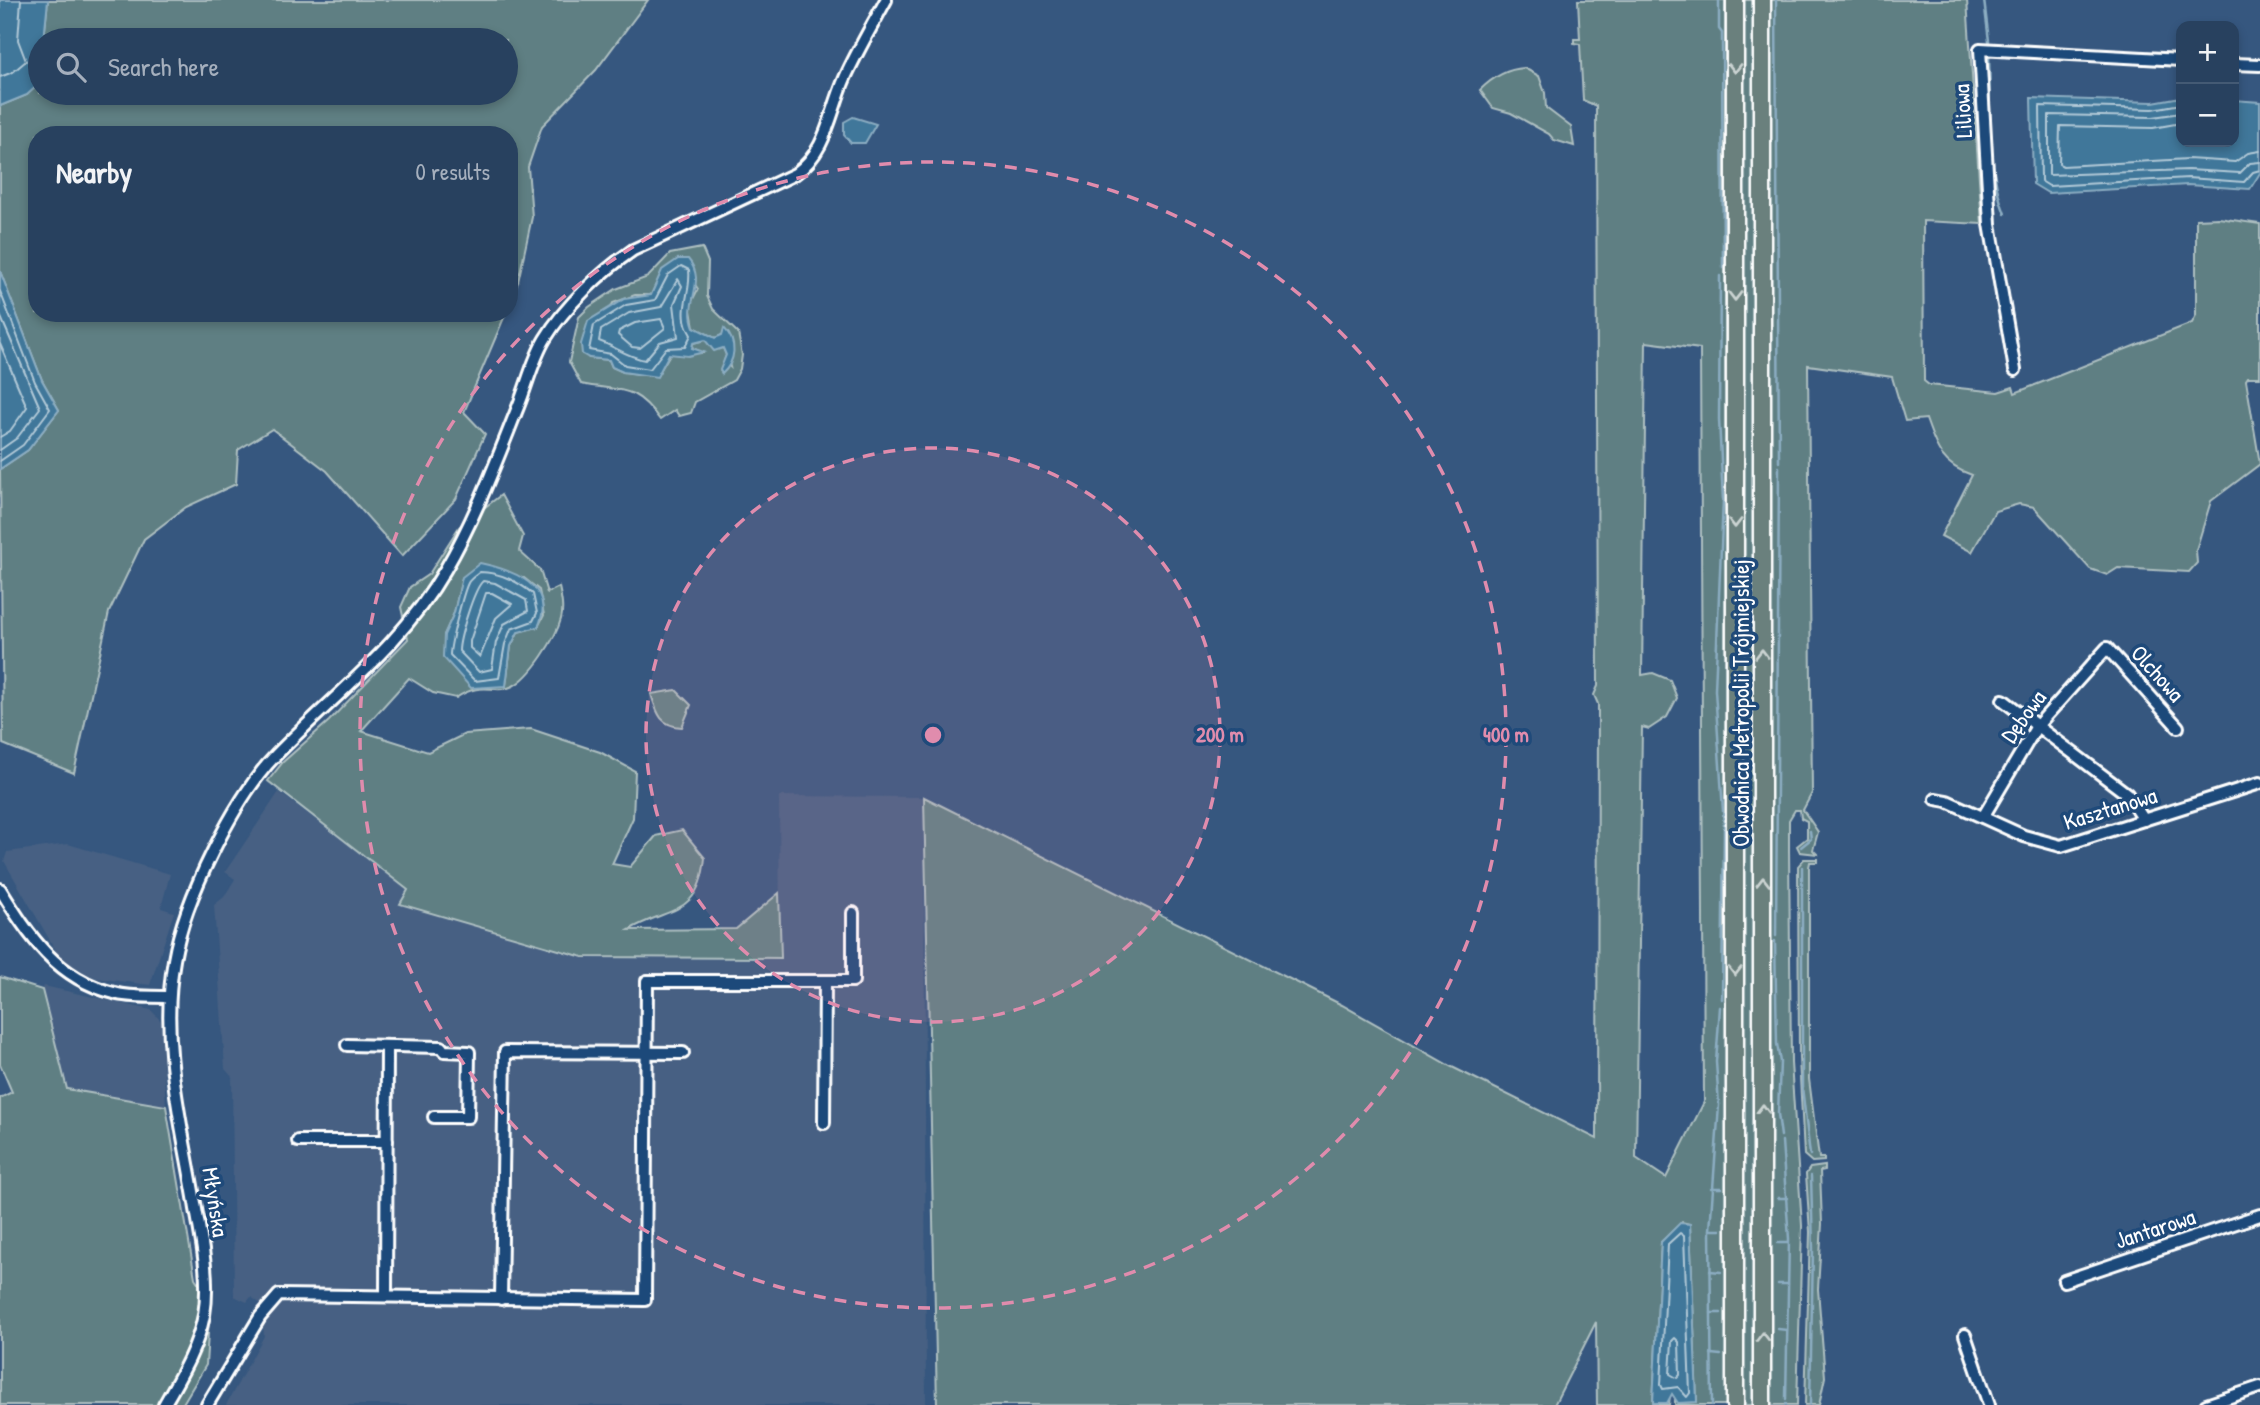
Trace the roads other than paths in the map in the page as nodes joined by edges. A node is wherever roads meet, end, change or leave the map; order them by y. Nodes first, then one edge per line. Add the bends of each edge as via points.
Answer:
1 (886, 0) edge
2 (1735, 0) edge
3 (1762, 0) edge
4 (2176, 60) edge
5 (2239, 64) edge
6 (2260, 65) edge
7 (2015, 370) dead end
8 (2107, 648) joint
9 (2003, 699) dead end
10 (2037, 726) junction
11 (2178, 727) dead end
12 (2260, 783) edge
13 (1936, 799) dead end
14 (1983, 817) junction
15 (2144, 820) junction
16 (0, 890) edge
17 (853, 913) dead end
18 (825, 981) junction
19 (168, 997) junction
20 (348, 1045) dead end
21 (387, 1046) junction
22 (647, 1053) junction
23 (683, 1053) dead end
24 (434, 1117) dead end
25 (824, 1123) dead end
26 (387, 1141) junction
27 (298, 1142) dead end
28 (2260, 1215) edge
29 (2064, 1281) dead end
30 (386, 1296) junction
31 (501, 1299) junction
32 (1965, 1335) dead end
33 (2260, 1387) edge
34 (164, 1405) edge
35 (207, 1405) edge
36 (1735, 1405) edge
37 (1762, 1405) edge
38 (1989, 1405) edge
39 (2206, 1405) edge

1 - 19 street, Młyńska via 810,163 633,250 611,265 545,339 489,481 446,569 415,617 393,644 274,757 248,791 212,855 184,923
2 -> 36 highway, Obwodnica Metropolii Trójmiejskiej
37 -> 3 highway, Obwodnica Metropolii Trójmiejskiej
4 - 7 street, Liliowa via 1980,49 1990,224
5 - 6 street
8 - 10 street, Dębowa
8 - 11 street, Olchowa
9 - 10 street
10 - 14 street, Dębowa
10 - 15 street via 2127,794
12 - 15 street, Kasztanowa
13 - 14 street, Kasztanowa
14 - 15 street, Kasztanowa via 2024,836 2061,846
16 - 19 street via 42,951 68,975 114,994
17 - 18 street via 853,981
18 - 22 street via 647,981
18 - 25 street
19 - 34 street, Młyńska via 171,1058 206,1292 194,1346
20 - 21 street
21 - 24 street via 469,1052 468,1117
21 - 26 street
22 - 23 street
22 - 31 street via 505,1052
22 - 31 street via 645,1300
26 - 27 street
26 - 30 street
28 - 29 street, Jantarowa
30 - 31 street
30 - 35 street via 279,1295 260,1317
32 - 38 street
33 - 39 street

